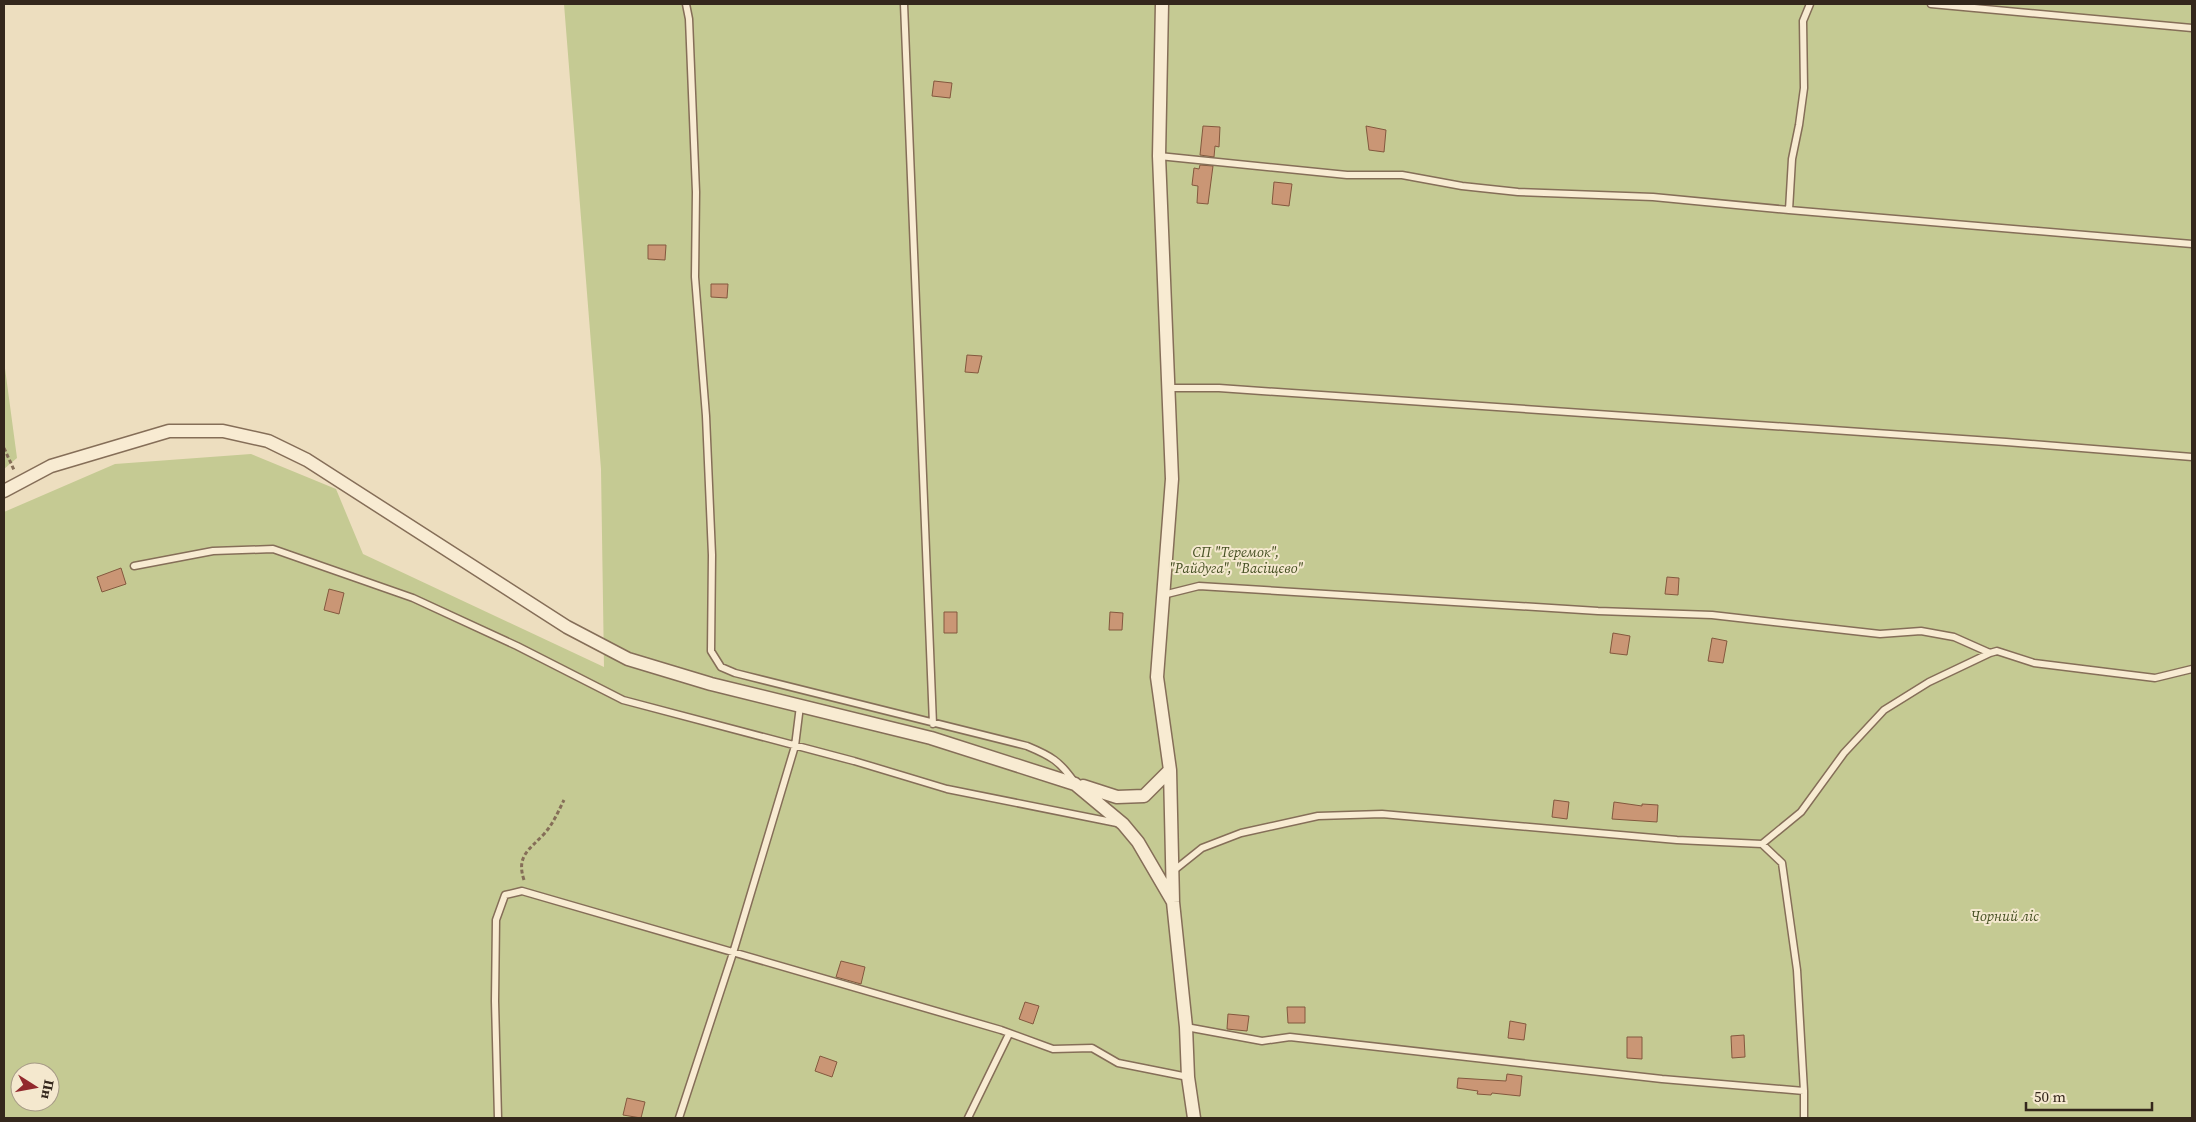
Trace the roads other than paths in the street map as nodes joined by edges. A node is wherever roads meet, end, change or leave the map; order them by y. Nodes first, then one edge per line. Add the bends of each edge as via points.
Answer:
1 (686, 4) edge
2 (904, 4) edge
3 (1162, 4) edge
4 (1810, 4) edge
5 (1930, 4) edge
6 (2192, 28) edge
7 (1159, 156) junction
8 (1789, 210) junction
9 (2192, 244) edge
10 (1168, 388) junction
11 (2192, 457) edge
12 (4, 490) edge
13 (134, 566) dead end
14 (1163, 595) junction
15 (1990, 653) junction
16 (2192, 668) edge
17 (800, 704) junction
18 (933, 724) junction
19 (795, 746) junction
20 (1170, 770) junction
21 (1075, 784) junction
22 (1123, 824) junction
23 (1762, 844) junction
24 (1172, 872) junction
25 (1173, 902) junction
26 (733, 952) junction
27 (1186, 1027) junction
28 (1009, 1034) junction
29 (1188, 1077) junction
30 (1804, 1091) junction
31 (498, 1118) edge
32 (679, 1118) edge
33 (968, 1118) edge
34 (1194, 1118) edge
35 (1804, 1118) edge

1 - 18 lane via 696,192 695,277 711,536 711,651 721,667 735,674
2 - 18 lane
3 - 7 street
4 - 8 lane via 1803,21 1804,88 1792,159
5 - 6 lane
7 - 8 lane via 1347,175 1402,174 1462,186 1518,192 1653,197
7 - 10 street
8 - 9 lane
10 - 11 lane via 1229,388
10 - 14 street via 1172,479
12 - 17 street via 51,466 170,431 223,431 268,441 307,460 567,627 628,659 711,684
13 - 19 lane via 213,551 273,549 414,598 623,700
14 - 15 lane via 1199,586 1712,615 1880,634 1921,630 1954,637
14 - 20 street via 1157,677
15 - 16 lane via 1997,651 2034,662 2155,678
15 - 23 lane via 1929,682 1884,710 1844,753 1801,812
17 - 19 lane
17 - 21 street via 931,738
18 - 21 lane via 1027,746 1053,757 1065,767
19 - 22 lane via 947,789
19 - 26 lane
20 - 21 street via 1144,796 1117,797
20 - 24 street
21 - 22 street
22 - 25 street via 1138,842
23 - 24 lane via 1677,840 1382,814 1318,816 1241,833 1202,848
23 - 30 lane via 1782,863 1797,970
24 - 25 street
25 - 27 street
26 - 28 lane
26 - 31 lane via 522,891 505,895 496,920
26 - 32 lane
27 - 29 street
27 - 30 lane via 1262,1041 1290,1037 1662,1079
28 - 29 lane via 1053,1050 1092,1048 1118,1063
28 - 33 lane
29 - 34 street
30 - 35 lane

